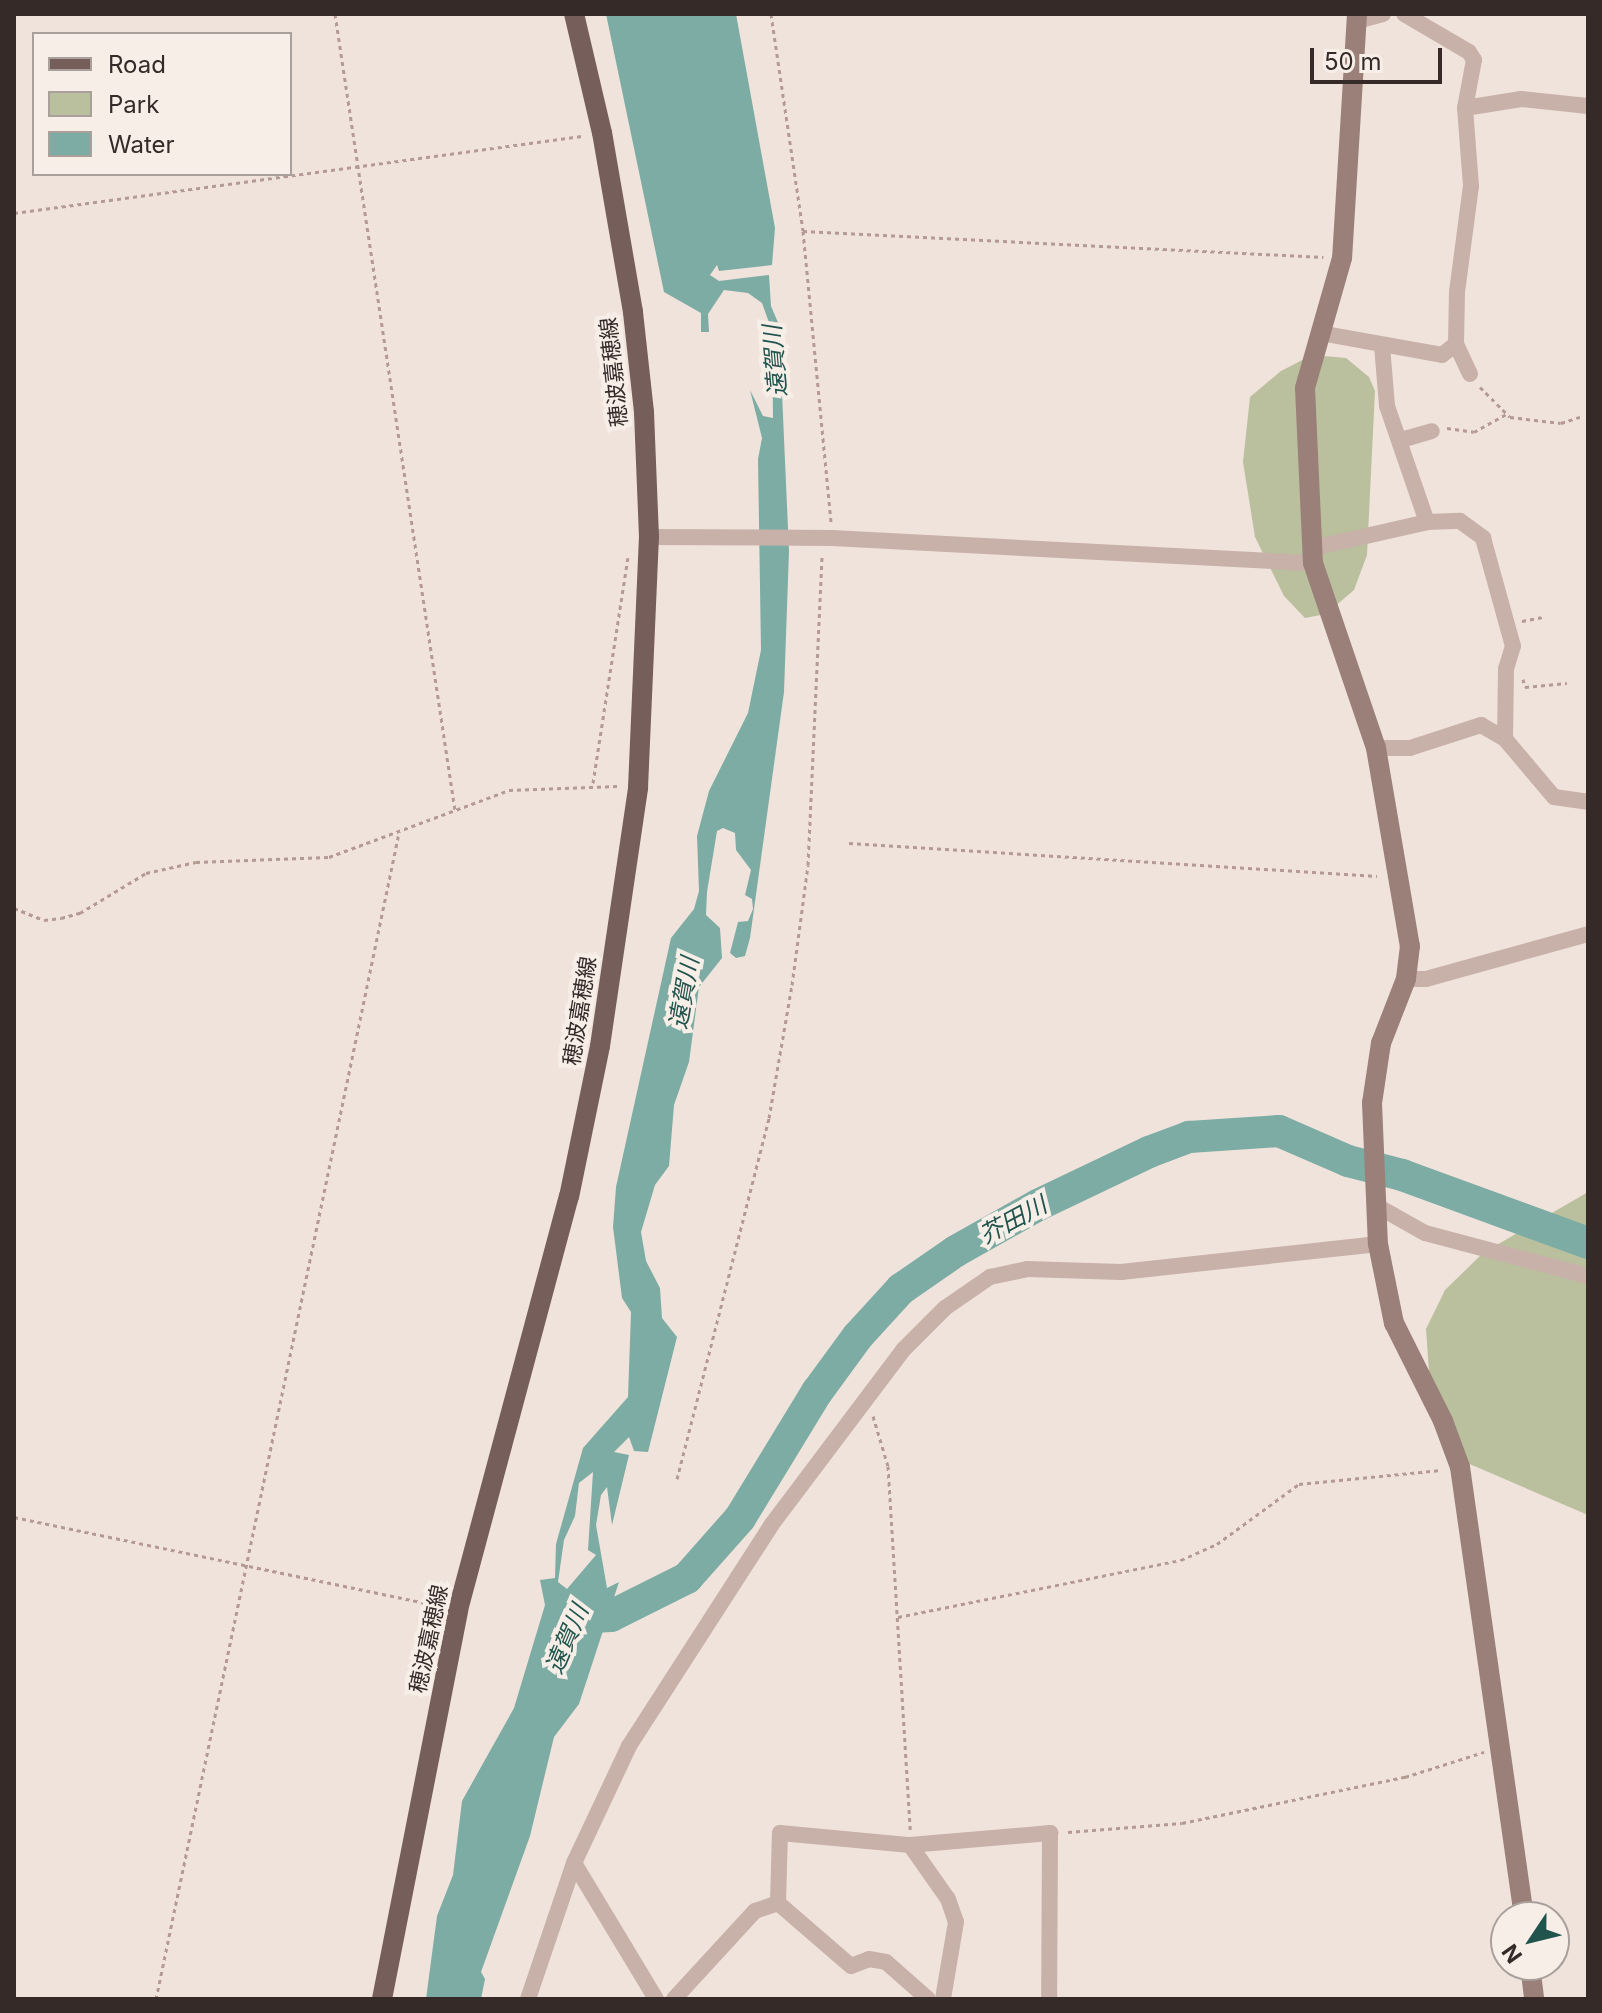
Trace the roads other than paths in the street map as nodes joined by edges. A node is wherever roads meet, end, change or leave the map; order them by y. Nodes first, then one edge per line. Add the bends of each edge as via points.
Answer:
1 (574, 14) edge
2 (1383, 14) edge
3 (1404, 14) edge
4 (1357, 17) edge
5 (1588, 106) edge
6 (1465, 108) junction
7 (1320, 333) junction
8 (1456, 344) junction
9 (1382, 346) junction
10 (1470, 374) road end
11 (1432, 431) road end
12 (1401, 440) junction
13 (1427, 522) junction
14 (656, 537) junction
15 (1313, 556) junction
16 (1505, 739) junction
17 (1376, 748) junction
18 (1588, 802) edge
19 (1588, 934) edge
20 (1406, 979) junction
21 (1377, 1206) junction
22 (1378, 1244) junction
23 (1588, 1276) edge
24 (910, 1845) junction
25 (574, 1863) junction
26 (1522, 1901) edge
27 (778, 1903) junction
28 (382, 1999) edge
29 (528, 1999) edge
30 (656, 1999) edge
31 (674, 1999) edge
32 (928, 1999) edge
33 (943, 1999) edge
34 (1049, 1999) edge

1 - 14 main road, 穂波嘉穂線 via 602,133 633,312
2 - 4 street
3 - 6 street via 1469,52 1474,60
4 - 7 street via 1342,258
5 - 6 street via 1521,99
6 - 8 street via 1471,186
7 - 9 street
7 - 15 street via 1305,388
8 - 9 street via 1442,355
8 - 10 street
9 - 12 street via 1387,406
11 - 12 street
12 - 13 street
13 - 15 street
13 - 16 street via 1460,521 1483,538 1513,646 1506,669
14 - 15 street
14 - 28 main road, 穂波嘉穂線 via 638,788 600,1046 569,1197 458,1610
15 - 17 street
16 - 17 street via 1481,725 1410,748
16 - 18 street via 1554,797
17 - 20 street via 1410,946
19 - 20 street via 1426,979
20 - 21 street via 1381,1043 1370,1138
21 - 22 street
21 - 23 street via 1425,1233
22 - 25 street via 1121,1272 1027,1269 990,1277 945,1308 867,1397 772,1524 629,1746
22 - 26 street via 1394,1323 1460,1467
24 - 27 street via 780,1833
24 - 33 street via 948,1899 956,1922
24 - 34 street via 1050,1833
25 - 29 street
25 - 30 street
27 - 31 street via 755,1911
27 - 32 street via 851,1966 869,1959 886,1962

